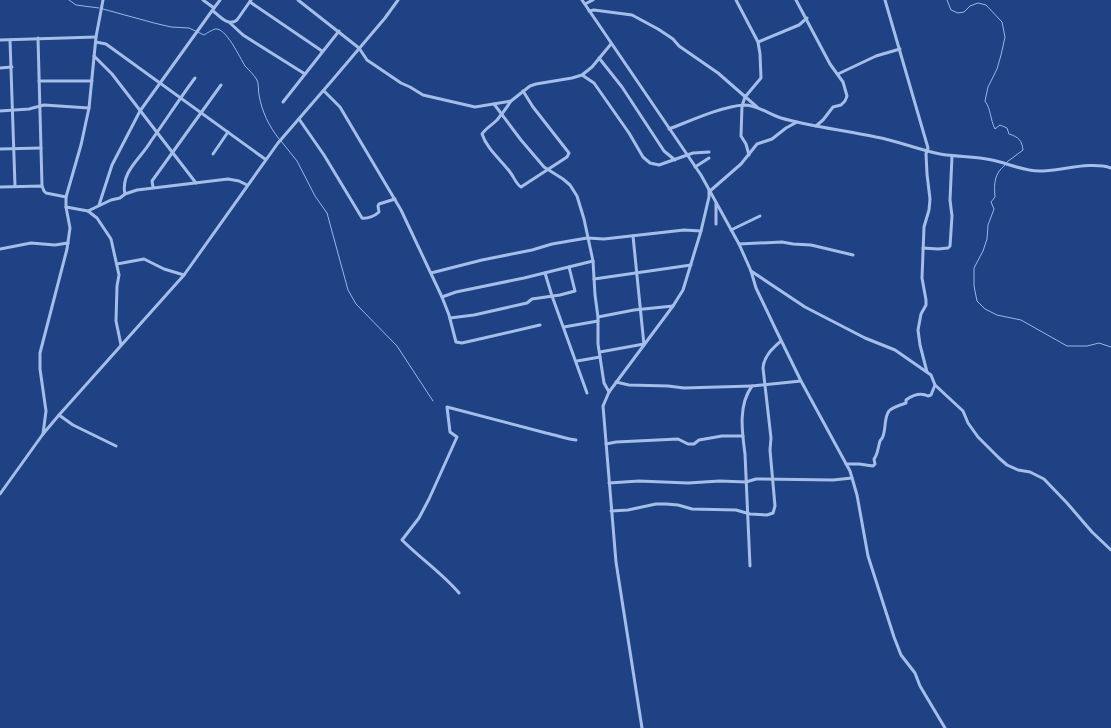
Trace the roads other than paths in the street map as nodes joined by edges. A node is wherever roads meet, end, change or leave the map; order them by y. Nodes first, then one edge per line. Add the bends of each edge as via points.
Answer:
1 (103, 0) edge
2 (203, 0) edge
3 (220, 0) edge
4 (298, 0) edge
5 (398, 0) edge
6 (582, 0) edge
7 (593, 0) edge
8 (736, 0) edge
9 (796, 0) edge
10 (885, 0) edge
11 (250, 1) edge
12 (585, 4) junction
13 (213, 10) junction
14 (589, 11) junction
15 (807, 18) junction
16 (230, 23) junction
17 (339, 31) junction
18 (96, 37) junction
19 (38, 38) junction
20 (0, 40) edge
21 (10, 40) junction
22 (96, 42) junction
23 (758, 42) junction
24 (612, 44) junction
25 (359, 48) junction
26 (900, 49) junction
27 (322, 51) junction
28 (94, 56) junction
29 (599, 58) junction
30 (12, 67) junction
31 (0, 68) edge
32 (305, 74) junction
33 (838, 74) junction
34 (582, 75) junction
35 (194, 78) dead end
36 (39, 81) junction
37 (92, 81) junction
38 (160, 83) junction
39 (221, 85) dead end
40 (324, 91) junction
41 (523, 91) junction
42 (180, 97) junction
43 (745, 97) junction
44 (511, 101) junction
45 (283, 102) dead end
46 (494, 104) junction
47 (40, 106) junction
48 (742, 106) junction
49 (757, 106) junction
50 (89, 108) junction
51 (0, 110) edge
52 (12, 110) junction
53 (140, 111) junction
54 (201, 113) junction
55 (502, 114) junction
56 (299, 119) junction
57 (797, 122) junction
58 (816, 126) junction
59 (669, 129) junction
60 (157, 132) junction
61 (228, 132) junction
62 (13, 148) junction
63 (41, 148) junction
64 (0, 149) edge
65 (927, 150) junction
66 (709, 152) dead end
67 (173, 153) junction
68 (213, 154) dead end
69 (687, 155) junction
70 (749, 155) junction
71 (952, 156) junction
72 (709, 158) dead end
73 (266, 159) junction
74 (675, 160) junction
75 (695, 167) junction
76 (1111, 168) edge
77 (548, 169) junction
78 (196, 183) junction
79 (247, 185) junction
80 (15, 186) junction
81 (42, 186) junction
82 (0, 187) edge
83 (153, 187) junction
84 (710, 190) junction
85 (124, 194) junction
86 (66, 197) junction
87 (395, 199) junction
88 (716, 202) junction
89 (99, 205) junction
90 (66, 207) junction
91 (88, 211) junction
92 (760, 216) dead end
93 (716, 224) dead end
94 (731, 230) junction
95 (701, 231) junction
96 (633, 236) junction
97 (587, 238) junction
98 (68, 243) junction
99 (739, 244) junction
100 (923, 248) junction
101 (0, 249) edge
102 (853, 255) dead end
103 (593, 261) junction
104 (117, 264) junction
105 (691, 265) junction
106 (569, 267) junction
107 (751, 271) junction
108 (431, 273) junction
109 (545, 273) junction
110 (636, 273) junction
111 (184, 275) junction
112 (594, 279) junction
113 (552, 296) junction
114 (442, 297) junction
115 (673, 306) junction
116 (640, 310) junction
117 (598, 316) junction
118 (450, 318) junction
119 (598, 321) junction
120 (540, 325) dead end
121 (564, 327) junction
122 (781, 341) junction
123 (121, 345) junction
124 (644, 345) junction
125 (600, 352) junction
126 (600, 357) junction
127 (577, 361) junction
128 (927, 372) junction
129 (801, 381) junction
130 (616, 382) junction
131 (766, 385) junction
132 (935, 385) junction
133 (752, 386) junction
134 (588, 392) dead end
135 (609, 392) junction
136 (59, 415) junction
137 (43, 434) junction
138 (743, 436) junction
139 (576, 440) dead end
140 (606, 444) junction
141 (116, 446) dead end
142 (846, 464) junction
143 (852, 478) junction
144 (773, 480) junction
145 (746, 482) junction
146 (609, 483) junction
147 (0, 494) edge
148 (611, 511) junction
149 (748, 514) junction
150 (1111, 550) edge
151 (750, 566) dead end
152 (459, 593) dead end
153 (642, 728) edge
154 (945, 728) edge

1 - 18 street
2 - 13 street
3 - 13 street
4 - 17 street
5 - 25 street
6 - 12 street
7 - 12 street
8 - 23 street
9 - 15 street
10 - 26 street
11 - 16 street via 237,20
11 - 27 street
12 - 14 street
13 - 16 street
13 - 38 street
14 - 24 street
14 - 43 street via 625,14 641,20 673,39
15 - 23 street via 799,25
15 - 33 street via 830,64
16 - 32 street via 243,35
17 - 25 street
17 - 27 street
18 - 19 street
18 - 22 street
19 - 21 street
19 - 36 street
20 - 21 street
21 - 30 street
22 - 28 street
22 - 38 street via 106,44
23 - 43 street via 761,77
24 - 29 street
24 - 59 street
25 - 40 street
25 - 46 street via 367,60 401,83 423,94 474,107
26 - 33 street via 876,56
26 - 65 street
27 - 32 street
28 - 37 street
28 - 53 street via 112,74
29 - 34 street
29 - 74 street via 622,87 664,151
30 - 31 street
30 - 52 street
32 - 45 street
33 - 58 street via 845,85 846,99 843,104 833,107
34 - 41 street via 536,84
34 - 74 street via 594,83 643,157 654,165
35 - 42 street
36 - 37 street
36 - 47 street
37 - 50 street
38 - 42 street
38 - 53 street
39 - 54 street
40 - 56 street
40 - 87 street via 340,107
41 - 44 street
41 - 77 street via 533,108 569,153
42 - 54 street
42 - 60 street
43 - 48 street
43 - 49 street
44 - 46 street
44 - 55 street
46 - 55 street
47 - 50 street
47 - 52 street
47 - 63 street
48 - 49 street
48 - 59 street via 699,117
48 - 70 street via 741,136
49 - 57 street via 771,115
50 - 86 street
51 - 52 street
52 - 62 street
53 - 60 street
53 - 89 street via 112,165
54 - 61 street
54 - 67 street
55 - 77 street via 521,140
55 - 77 street via 482,135 517,184 523,187
56 - 73 street
56 - 87 street via 362,218 375,215 379,212 379,204
57 - 58 street
57 - 70 street via 772,139 758,144
58 - 65 street via 877,137
59 - 69 street
60 - 67 street
60 - 85 street via 128,174
61 - 68 street
61 - 73 street
62 - 63 street
62 - 64 street
62 - 80 street
63 - 81 street
65 - 71 street
65 - 100 street via 930,199
66 - 69 street
67 - 78 street
67 - 83 street via 152,181
69 - 74 street
69 - 75 street
70 - 84 street
71 - 76 street via 992,160 1038,171 1093,166
71 - 100 street via 950,246 938,249
72 - 75 street
73 - 79 street
75 - 84 street
77 - 97 street via 574,189 581,207
78 - 79 street via 228,179
78 - 83 street
79 - 111 street
80 - 81 street
80 - 82 street
81 - 86 street via 46,192
83 - 85 street
84 - 88 street
84 - 95 street
85 - 89 street via 120,198
86 - 90 street
87 - 108 street
88 - 93 street
88 - 94 street
89 - 91 street
90 - 91 street
90 - 98 street via 70,228
91 - 104 street via 110,235
92 - 94 street
94 - 99 street
95 - 96 street via 684,230
95 - 105 street
96 - 97 street
96 - 110 street
97 - 103 street
97 - 108 street
98 - 101 street via 32,243
98 - 137 street via 40,353 46,411
99 - 102 street via 782,242 811,245
99 - 107 street
100 - 128 street via 922,278 926,305 918,330
103 - 106 street
103 - 112 street
104 - 111 street via 144,259
104 - 123 street via 119,279 116,321
105 - 110 street
105 - 115 street via 683,290
106 - 109 street
106 - 113 street via 575,290
107 - 122 street via 756,288
107 - 128 street via 805,307 865,338 895,350
108 - 114 street
109 - 113 street
109 - 114 street
110 - 112 street
110 - 116 street
111 - 123 street
112 - 117 street
113 - 118 street via 474,315
113 - 121 street
114 - 118 street
115 - 116 street
115 - 124 street
116 - 117 street
116 - 124 street
117 - 119 street
118 - 120 street via 458,343
119 - 121 street
119 - 125 street
121 - 127 street
122 - 129 street
122 - 131 street via 765,358 763,368
123 - 136 street
124 - 125 street
124 - 130 street
125 - 126 street
126 - 127 street
126 - 135 street via 604,383
127 - 134 street
128 - 132 street
129 - 131 street
129 - 142 street
130 - 133 street via 684,388
130 - 135 street
131 - 133 street
131 - 144 street
132 - 142 street via 931,395 913,396 906,400 906,403 888,412 873,466
132 - 150 street via 963,411 978,437 1002,462 1044,479
133 - 138 street via 743,406
135 - 140 street via 603,406
136 - 137 street
136 - 141 street via 73,425
137 - 147 street
138 - 140 street via 722,436 699,440 694,444 678,439
138 - 145 street
139 - 152 street via 447,407 450,432 457,437 419,518 402,540 420,558 433,566
140 - 146 street
142 - 143 street
143 - 144 street
143 - 154 street via 868,556 894,637 901,655 915,673
144 - 145 street via 756,479
144 - 149 street via 773,514
145 - 146 street
145 - 149 street
146 - 148 street
148 - 149 street via 666,504 692,509 736,510
148 - 153 street via 616,562
149 - 151 street

